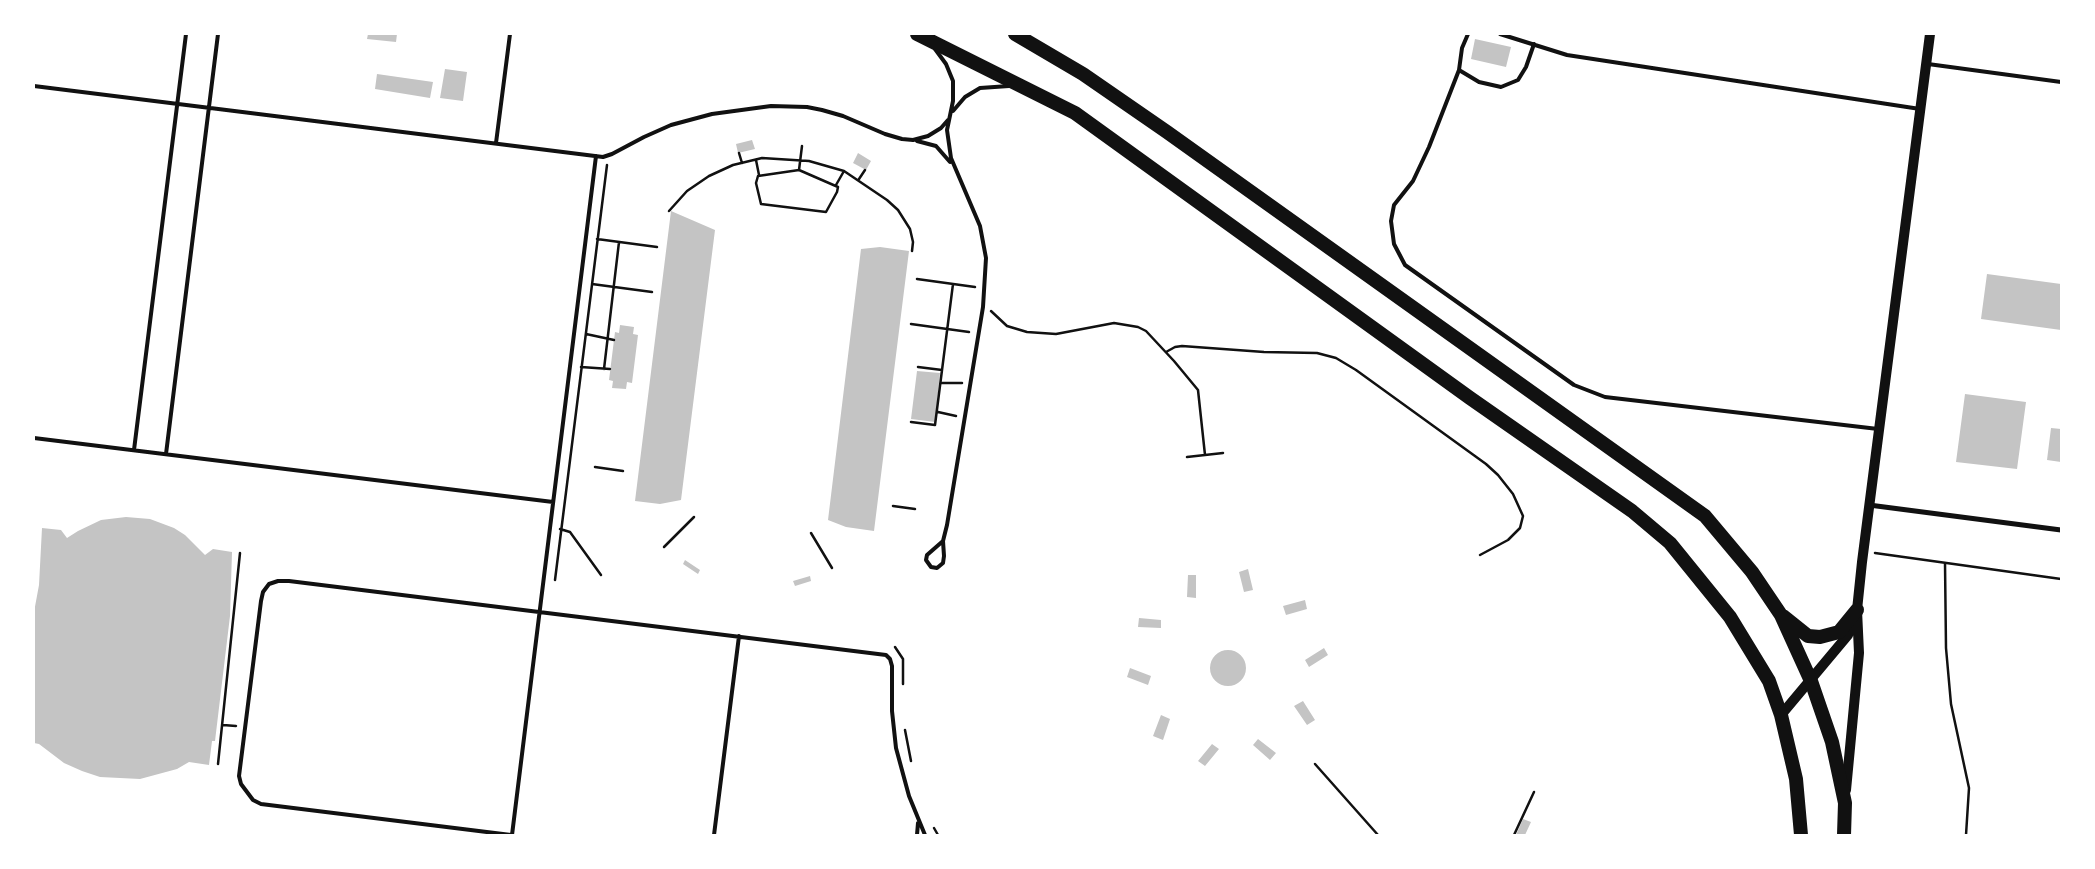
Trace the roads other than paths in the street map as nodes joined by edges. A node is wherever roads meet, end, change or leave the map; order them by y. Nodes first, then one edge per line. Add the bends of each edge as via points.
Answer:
1 (186, 34) edge
2 (218, 34) edge
3 (510, 34) edge
4 (1015, 34) edge
5 (1468, 34) edge
6 (1500, 34) edge
7 (1930, 34) edge
8 (922, 36) edge
9 (1534, 44) junction
10 (1926, 64) junction
11 (1459, 70) junction
12 (2061, 82) edge
13 (34, 86) edge
14 (1027, 88) junction
15 (177, 104) junction
16 (209, 108) junction
17 (1920, 110) junction
18 (951, 113) junction
19 (948, 120) junction
20 (913, 140) junction
21 (496, 143) junction
22 (596, 156) junction
23 (952, 166) junction
24 (1878, 429) junction
25 (34, 438) edge
26 (134, 450) junction
27 (166, 454) junction
28 (553, 502) junction
29 (1868, 505) junction
30 (2061, 530) edge
31 (943, 541) junction
32 (1857, 610) junction
33 (539, 612) junction
34 (1781, 615) junction
35 (739, 636) junction
36 (1811, 680) junction
37 (1781, 715) junction
38 (1845, 803) junction
39 (918, 822) junction
40 (511, 835) edge
41 (714, 835) edge
42 (917, 835) edge
43 (925, 835) edge
44 (1801, 835) edge
45 (1844, 835) edge

1 - 15 lane
2 - 16 lane
3 - 21 lane
4 - 34 highway via 1083,74 1167,132 1705,516 1752,572
5 - 11 lane
6 - 9 lane
7 - 10 main road
8 - 14 highway
8 - 18 lane via 950,73 954,92
9 - 11 lane via 1518,80 1501,87 1479,82
9 - 17 lane via 1567,54
10 - 12 lane
10 - 17 main road
11 - 24 lane via 1417,173 1394,205 1391,222 1394,244 1405,265 1574,385 1605,397
13 - 15 lane
14 - 18 lane via 980,88 965,97
14 - 37 highway via 1075,113 1632,511 1670,543 1730,617 1769,681
15 - 16 lane
15 - 26 lane
16 - 21 lane
16 - 27 lane
17 - 24 main road
18 - 19 lane
19 - 20 lane via 928,136
19 - 23 lane via 947,140
20 - 22 lane via 895,138 822,110 771,106 712,114 670,125 608,156
20 - 23 lane via 936,146
21 - 22 lane
22 - 28 lane
23 - 31 lane via 980,226 986,258 983,307
24 - 29 main road
25 - 26 lane
26 - 27 lane
27 - 28 lane
28 - 33 lane
29 - 30 street
29 - 32 main road
31 - 31 lane via 927,555 926,560 931,567 943,564
32 - 34 highway via 1839,632 1820,637 1808,636
32 - 36 main road via 1848,635
32 - 38 main road via 1859,653
33 - 35 lane
33 - 40 lane
33 - 40 lane via 278,581 270,584 261,601 245,728 239,776 253,800 261,804
34 - 36 highway
35 - 39 lane via 888,657 892,666 896,748
35 - 41 lane
36 - 37 main road
36 - 38 highway via 1832,742
37 - 44 highway via 1796,779
38 - 45 highway
39 - 42 lane
39 - 43 lane

